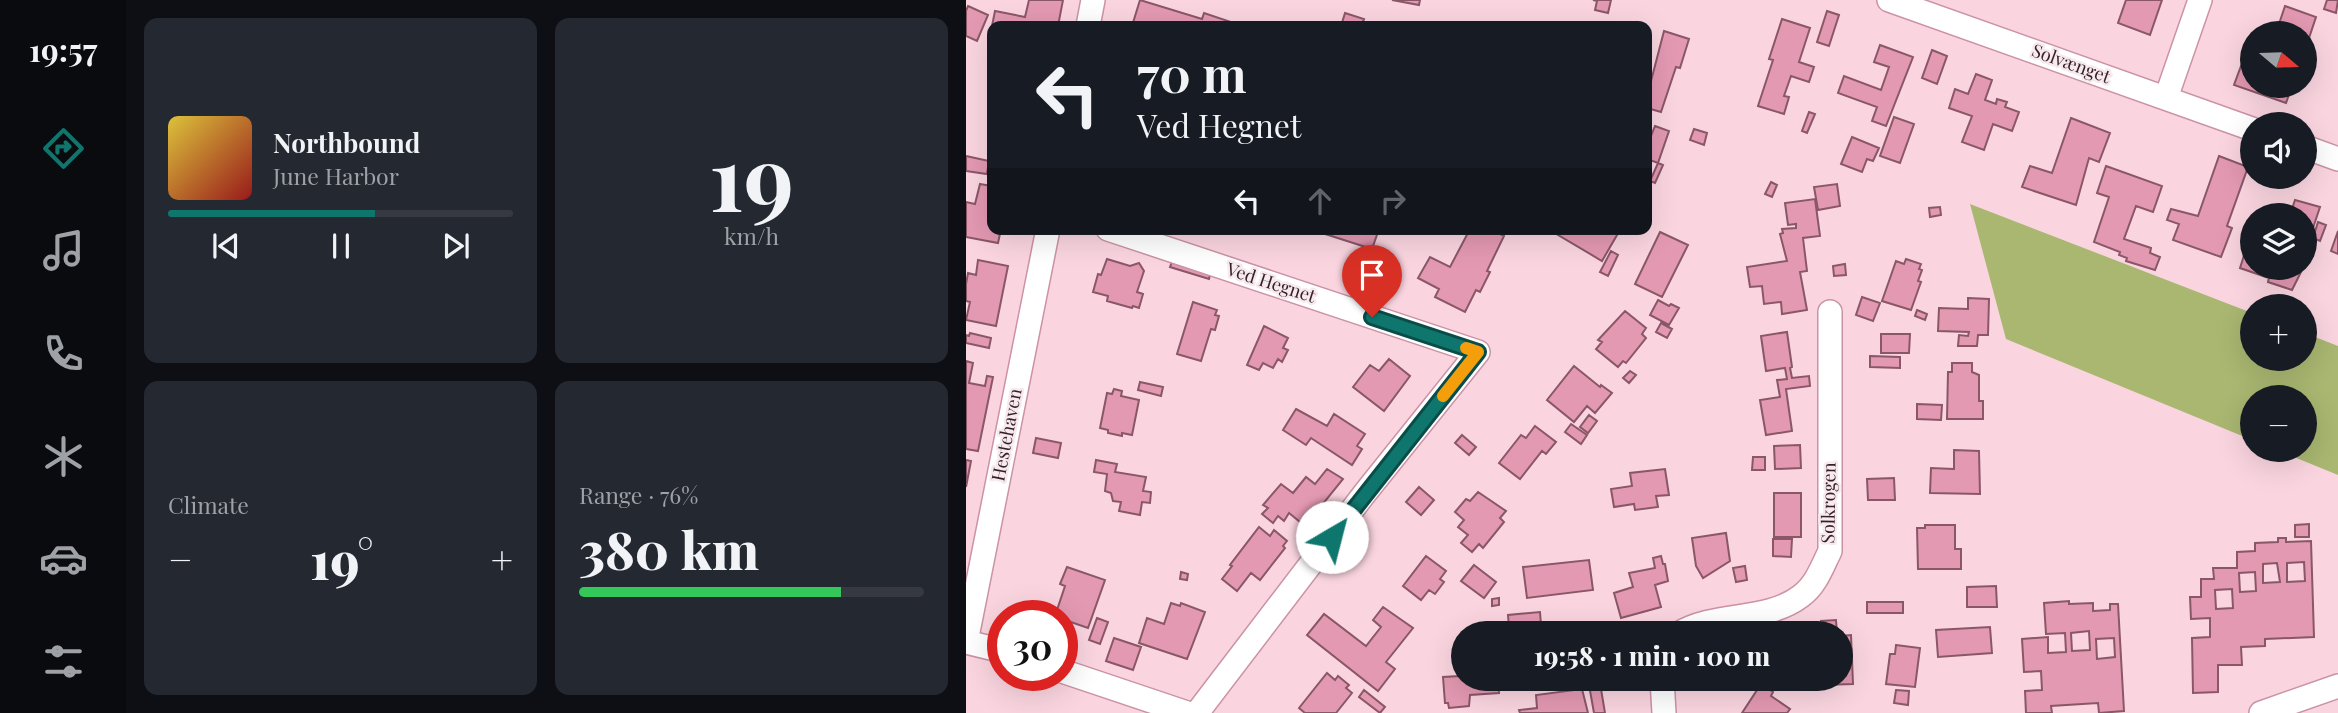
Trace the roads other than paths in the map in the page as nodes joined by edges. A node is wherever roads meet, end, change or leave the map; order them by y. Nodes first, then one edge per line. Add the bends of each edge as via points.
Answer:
1 (1093, 0) edge
2 (1889, 0) edge
3 (2200, 0) edge
4 (1089, 21) edge
5 (2166, 98) junction
6 (2240, 125) edge
7 (2317, 151) edge
8 (2338, 159) edge
9 (1047, 235) edge
10 (1126, 235) edge
11 (1830, 312) dead end
12 (1711, 621) edge
13 (966, 642) edge
14 (987, 647) edge
15 (1078, 676) edge
16 (2338, 686) edge
17 (1663, 691) edge
18 (1187, 713) edge
19 (1197, 713) edge
20 (1664, 713) edge
21 (2261, 713) edge

1 - 4 street
2 - 5 street, Solvænget
3 - 5 street
5 - 6 street, Solvænget
7 - 8 street
9 - 13 street, Hestehaven
10 - 19 street, Ved Hegnet via 1478,352
11 - 12 street, Solkrogen via 1830,551 1803,596 1780,609
13 - 14 street
15 - 18 street
16 - 21 street
17 - 20 street

